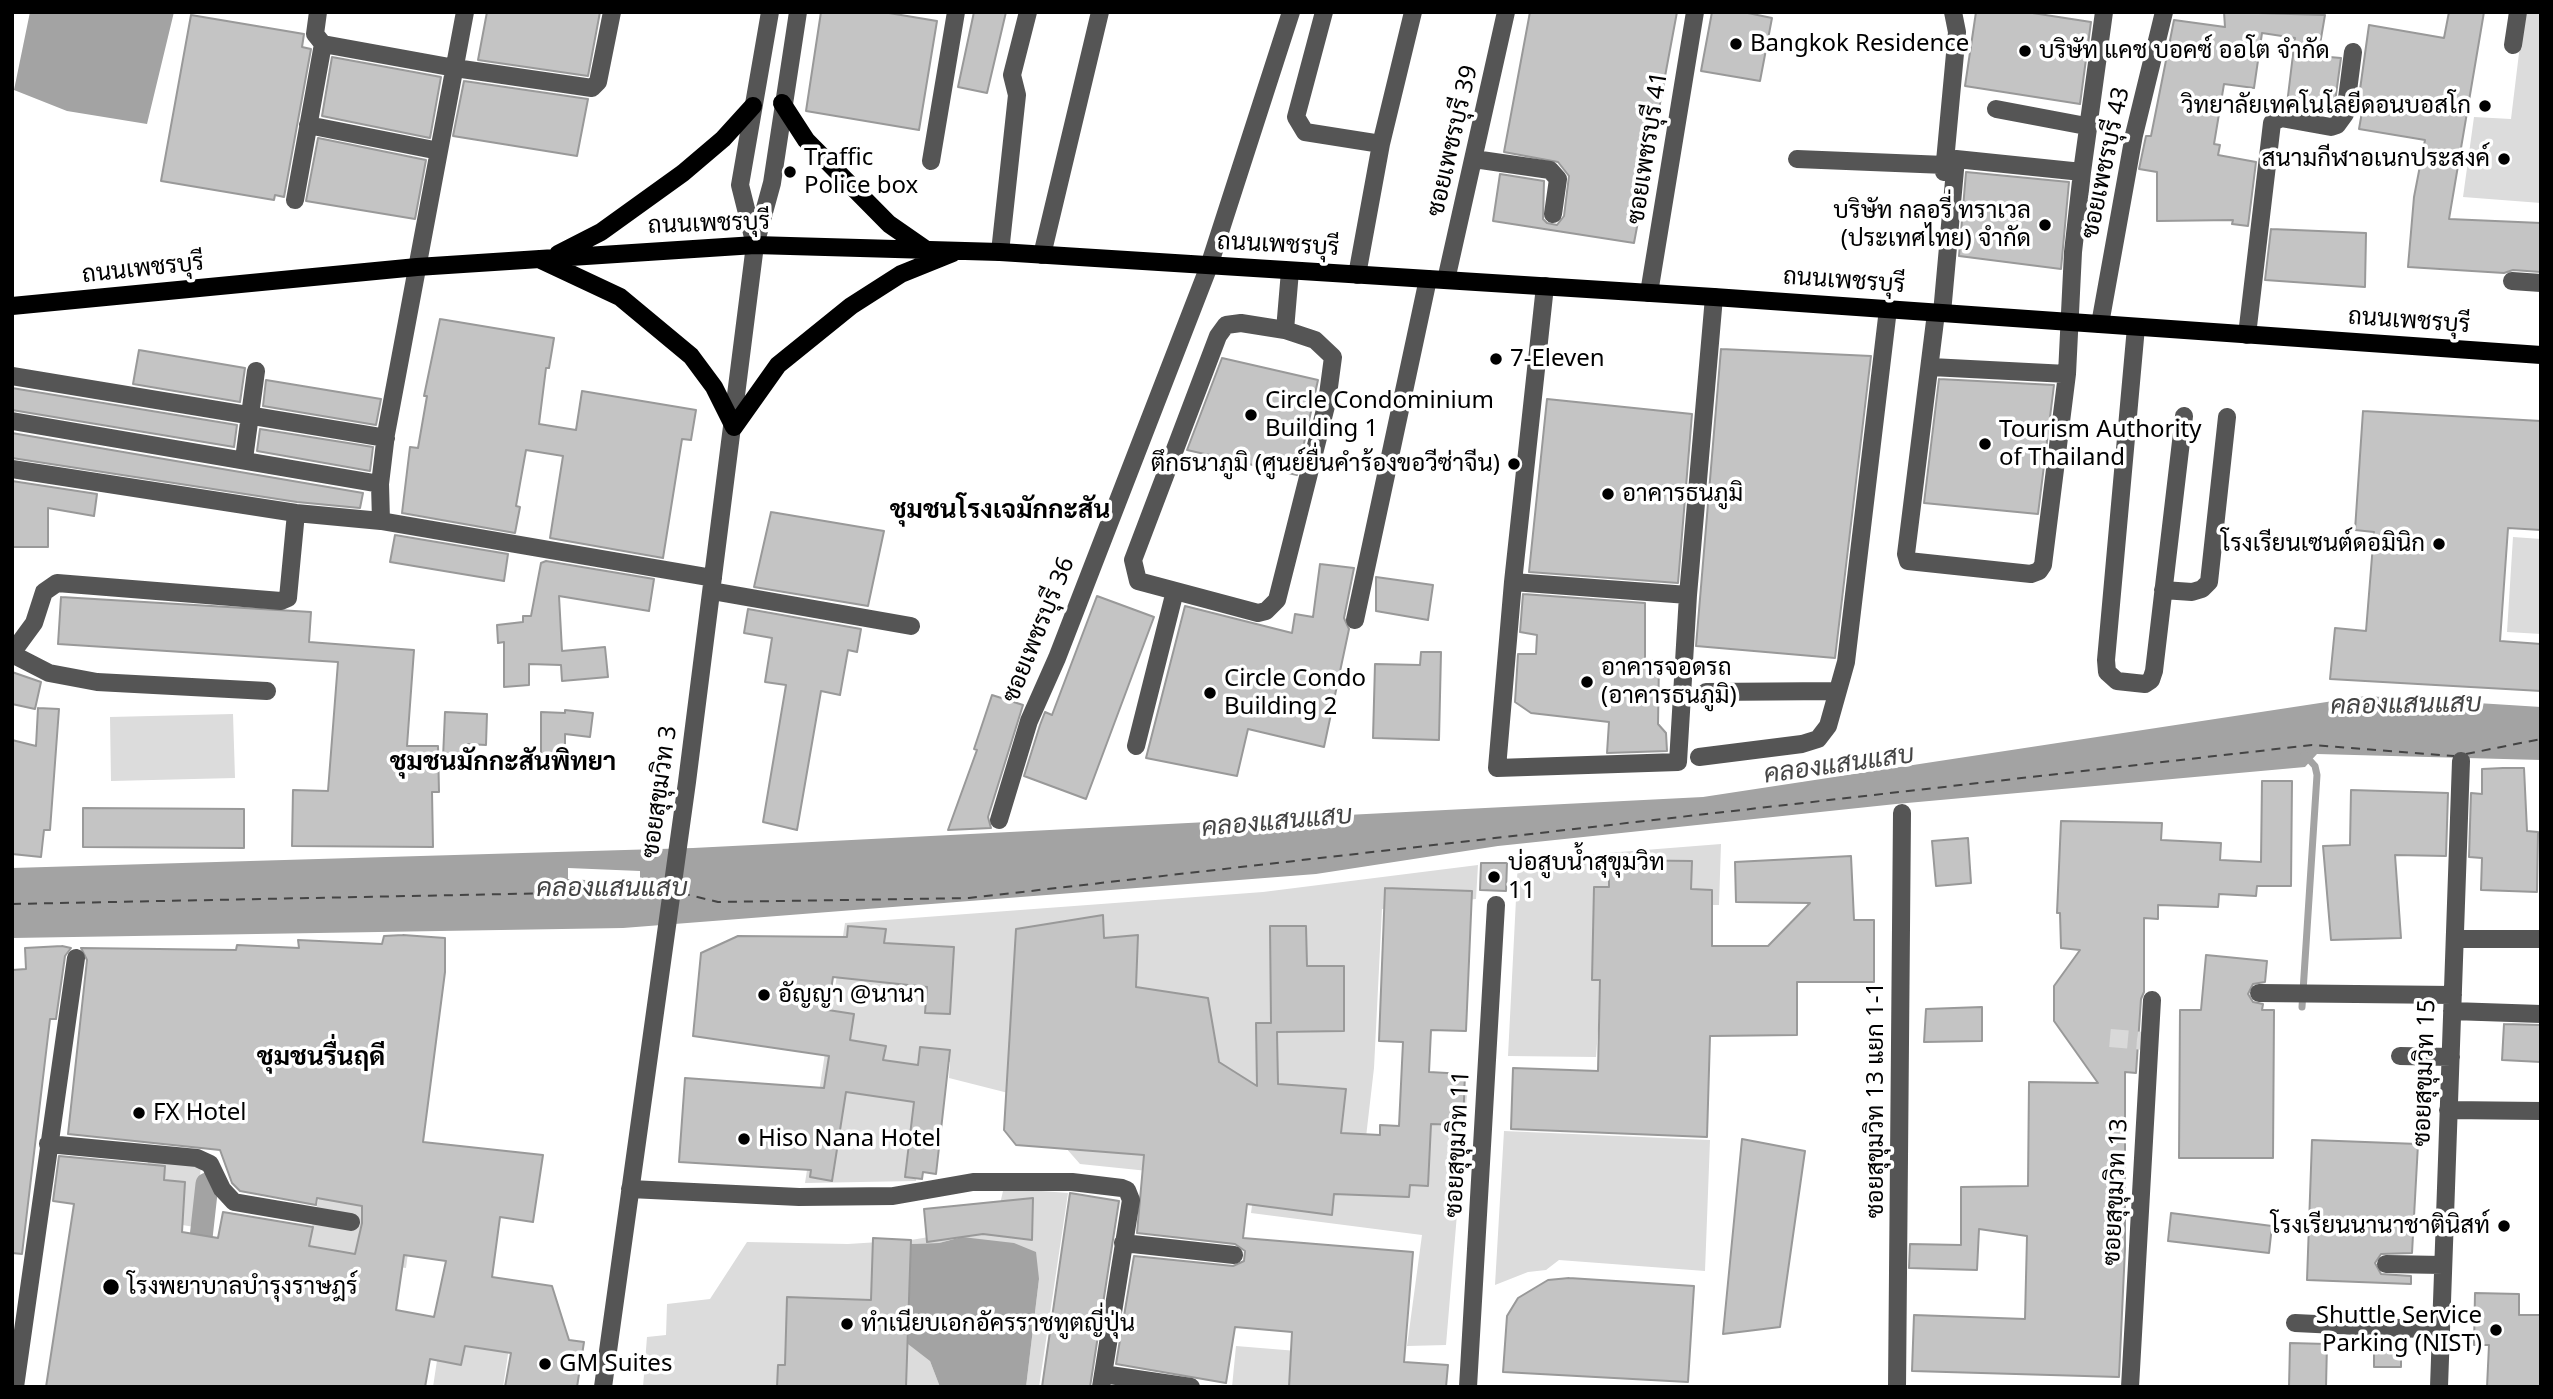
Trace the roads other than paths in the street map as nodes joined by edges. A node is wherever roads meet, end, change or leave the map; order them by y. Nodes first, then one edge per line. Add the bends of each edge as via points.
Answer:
1 (318, 12) edge
2 (465, 12) edge
3 (612, 12) edge
4 (770, 12) edge
5 (798, 12) edge
6 (956, 12) edge
7 (1028, 12) edge
8 (1100, 12) edge
9 (1291, 12) edge
10 (1324, 12) edge
11 (1413, 12) edge
12 (1506, 12) edge
13 (1695, 12) edge
14 (1953, 12) edge
15 (2104, 12) edge
16 (2164, 12) edge
17 (2518, 12) edge
18 (323, 44) junction
19 (2513, 45) dead end
20 (2353, 52) dead end
21 (455, 68) junction
22 (782, 103) junction
23 (753, 106) junction
24 (1996, 109) dead end
25 (308, 125) junction
26 (2086, 127) junction
27 (1381, 144) junction
28 (439, 151) junction
29 (1475, 159) junction
30 (1797, 159) dead end
31 (931, 161) dead end
32 (1945, 164) junction
33 (2082, 172) junction
34 (295, 200) dead end
35 (1553, 214) dead end
36 (755, 245) junction
37 (925, 249) junction
38 (956, 251) junction
39 (1000, 253) junction
40 (1042, 255) junction
41 (544, 258) junction
42 (1209, 266) junction
43 (417, 267) junction
44 (1290, 271) junction
45 (1357, 275) junction
46 (1437, 280) junction
47 (2512, 281) dead end
48 (2541, 283) edge
49 (1545, 286) junction
50 (1649, 293) junction
51 (1714, 297) junction
52 (12, 306) edge
53 (1888, 309) junction
54 (1936, 313) junction
55 (2069, 322) junction
56 (2100, 324) junction
57 (2136, 327) junction
58 (1284, 330) junction
59 (2247, 335) junction
60 (2541, 355) edge
61 (1931, 367) junction
62 (256, 372) dead end
63 (2067, 374) junction
64 (12, 376) edge
65 (251, 416) junction
66 (2184, 416) dead end
67 (2227, 417) dead end
68 (12, 421) edge
69 (734, 427) junction
70 (386, 439) junction
71 (244, 459) junction
72 (12, 469) edge
73 (380, 484) junction
74 (296, 513) junction
75 (381, 521) junction
76 (1513, 582) junction
77 (713, 585) junction
78 (2163, 590) junction
79 (1175, 592) junction
80 (1688, 594) junction
81 (1355, 620) dead end
82 (911, 626) dead end
83 (12, 653) edge
84 (267, 691) dead end
85 (1836, 691) junction
86 (1706, 692) dead end
87 (1136, 746) dead end
88 (1699, 757) dead end
89 (2461, 761) dead end
90 (1902, 813) dead end
91 (999, 820) dead end
92 (1496, 905) dead end
93 (2455, 939) junction
94 (2541, 939) edge
95 (76, 958) dead end
96 (2259, 993) dead end
97 (2152, 1000) dead end
98 (2452, 1003) junction
99 (2541, 1013) edge
100 (2400, 1056) dead end
101 (2451, 1057) junction
102 (2448, 1110) junction
103 (2541, 1111) edge
104 (48, 1144) junction
105 (630, 1189) junction
106 (351, 1222) dead end
107 (1124, 1243) junction
108 (1234, 1255) dead end
109 (2386, 1264) dead end
110 (2443, 1265) junction
111 (2295, 1323) dead end
112 (2441, 1330) junction
113 (1102, 1380) edge
114 (15, 1387) edge
115 (603, 1387) edge
116 (1191, 1387) edge
117 (1468, 1387) edge
118 (1897, 1387) edge
119 (2130, 1387) edge
120 (2438, 1387) edge

1 - 18 street via 315,34
2 - 21 street
3 - 21 street via 598,82 592,88
4 - 23 street
5 - 22 street
6 - 31 street
7 - 39 street via 1012,75 1017,95
8 - 40 street
9 - 42 street, ซอยเพชรบุรี 36
10 - 27 street via 1296,117 1305,132
11 - 27 street
12 - 29 street, ซอยเพชรบุรี 39
13 - 50 street, ซอยเพชรบุรี 41
14 - 32 street via 1957,32
15 - 26 street
16 - 56 street, ซอยเพชรบุรี 43 via 2134,135
17 - 19 street
18 - 21 street
18 - 25 street
20 - 59 street via 2345,114 2337,125 2281,118 2272,123
21 - 28 street
22 - 36 street via 772,183
22 - 37 main road via 806,140 889,224
23 - 36 street via 740,185
23 - 41 main road via 683,173 601,232
24 - 26 street
25 - 28 street
25 - 34 street
26 - 33 street
27 - 45 street
28 - 43 street
29 - 35 street via 1550,170 1558,179
29 - 46 street, ซอยเพชรบุรี 39
30 - 32 street
32 - 54 street
33 - 54 street via 1956,159
33 - 55 street
36 - 37 main road, ถนนเพชรบุรี
36 - 41 main road, ถนนเพชรบุรี
36 - 69 street, ซอยสุขุมวิท 3
37 - 38 main road, ถนนเพชรบุรี
38 - 39 main road, ถนนเพชรบุรี
38 - 69 main road via 901,274 830,323 778,365
39 - 40 main road, ถนนเพชรบุรี
40 - 42 main road, ถนนเพชรบุรี
41 - 43 main road, ถนนเพชรบุรี
41 - 69 main road via 620,297 691,356 714,387
42 - 44 main road, ถนนเพชรบุรี
42 - 91 street, ซอยเพชรบุรี 36 via 1029,721
43 - 52 main road, ถนนเพชรบุรี
43 - 70 street
44 - 45 main road, ถนนเพชรบุรี
44 - 58 street
45 - 46 main road, ถนนเพชรบุรี
46 - 49 main road, ถนนเพชรบุรี
46 - 81 street, ซอยเพชรบุรี 39
47 - 48 street
49 - 50 main road, ถนนเพชรบุรี
49 - 76 street
50 - 51 main road, ถนนเพชรบุรี
51 - 53 main road, ถนนเพชรบุรี
51 - 80 street
53 - 54 main road, ถนนเพชรบุรี
53 - 85 street via 1846,662
54 - 55 main road, ถนนเพชรบุรี
54 - 61 street
55 - 56 main road, ถนนเพชรบุรี
55 - 63 street
56 - 57 main road, ถนนเพชรบุรี
57 - 59 main road, ถนนเพชรบุรี
57 - 78 street via 2106,660 2107,672 2117,681 2145,684 2151,680
58 - 79 street via 1232,324 1218,336 1133,560 1138,581
58 - 79 street via 1315,340 1334,357 1277,600 1266,611 1250,612
59 - 60 main road, ถนนเพชรบุรี
61 - 63 street
61 - 63 street via 1908,561 2031,574 2043,565
62 - 65 street
64 - 65 street
65 - 70 street
65 - 71 street
66 - 78 street
67 - 78 street via 2209,582 2192,592
68 - 71 street
69 - 77 street, ซอยสุขุมวิท 3
70 - 73 street
71 - 73 street
72 - 74 street
73 - 75 street
74 - 75 street
74 - 83 street via 288,598 57,583 44,592 34,623
75 - 77 street
76 - 80 street
76 - 80 street via 1497,768 1678,762
77 - 82 street
77 - 105 street, ซอยสุขุมวิท 3
79 - 87 street
83 - 84 street via 49,673 97,682
85 - 86 street
85 - 88 street via 1828,726 1818,739
89 - 93 street, ซอยสุขุมวิท 15
90 - 118 street, ซอยสุขุมวิท 13 แยก 1-1
92 - 117 street, ซอยสุขุมวิท 11
93 - 94 street
93 - 98 street, ซอยสุขุมวิท 15
95 - 104 street
96 - 98 street
97 - 119 street, ซอยสุขุมวิท 13 via 2146,1042
98 - 99 street
98 - 101 street, ซอยสุขุมวิท 15
100 - 101 street
101 - 102 street, ซอยสุขุมวิท 15
102 - 103 street
102 - 110 street, ซอยสุขุมวิท 15
104 - 106 street via 197,1158 210,1164 234,1202
104 - 114 street
105 - 107 street via 799,1197 894,1196 973,1182 1072,1182 1127,1190 1131,1200
105 - 115 street, ซอยสุขุมวิท 3
107 - 108 street
107 - 113 street
109 - 110 street
110 - 112 street, ซอยสุขุมวิท 15
111 - 112 street
112 - 120 street, ซอยสุขุมวิท 15
113 - 116 street

